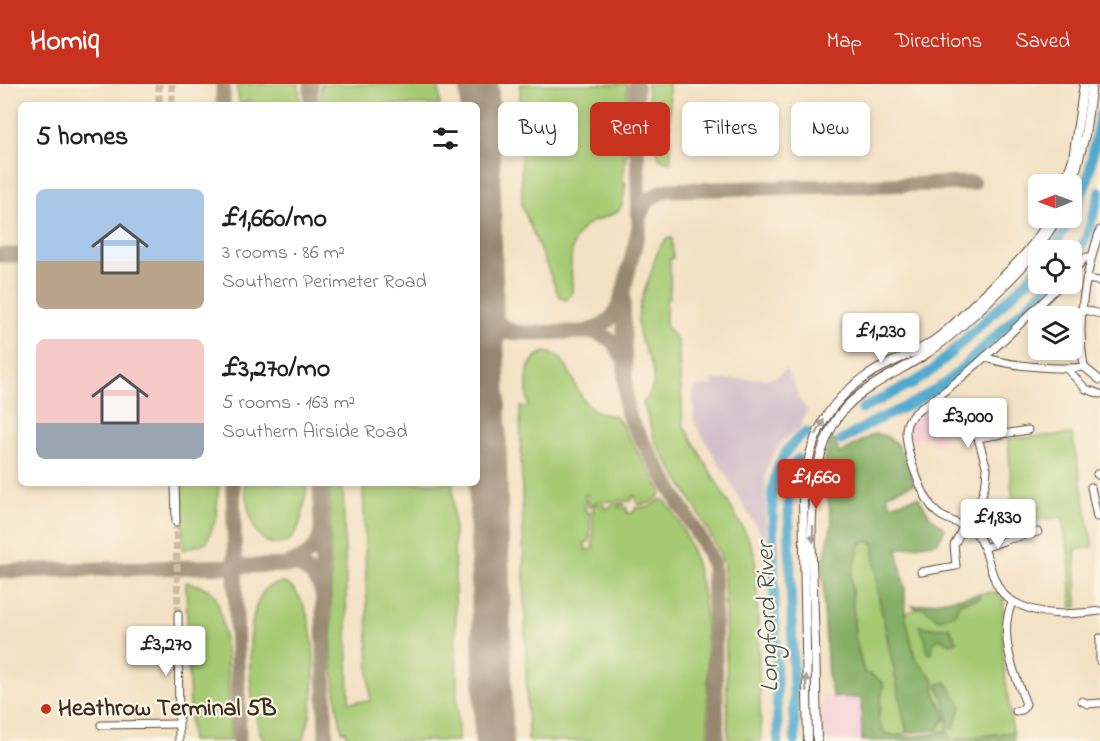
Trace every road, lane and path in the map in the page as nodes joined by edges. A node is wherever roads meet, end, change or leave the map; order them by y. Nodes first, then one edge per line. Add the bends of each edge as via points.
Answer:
1 (1084, 84) edge
2 (1092, 84) edge
3 (1068, 174) edge
4 (1075, 174) edge
5 (1044, 228) edge
6 (1050, 228) edge
7 (1100, 230) edge
8 (1091, 257) junction
9 (1082, 261) edge
10 (1086, 279) junction
11 (1100, 281) edge
12 (1051, 294) edge
13 (1082, 306) edge
14 (1082, 309) edge
15 (1100, 314) edge
16 (1082, 356) edge
17 (985, 357) junction
18 (1084, 367) junction
19 (1066, 368) junction
20 (1100, 380) edge
21 (1100, 394) edge
22 (966, 428) dead end
23 (1028, 430) dead end
24 (978, 438) junction
25 (175, 486) edge
26 (1091, 487) dead end
27 (1100, 516) edge
28 (176, 522) tunnel mouth
29 (964, 526) junction
30 (972, 530) junction
31 (1038, 532) dead end
32 (984, 548) junction
33 (921, 572) dead end
34 (1013, 602) junction
35 (1100, 610) edge
36 (178, 614) tunnel mouth
37 (1100, 638) edge
38 (1100, 661) edge
39 (1082, 701) dead end
40 (1100, 703) edge
41 (1016, 711) dead end
42 (179, 724) junction
43 (101, 725) dead end
44 (179, 741) edge
45 (808, 741) edge
46 (817, 741) edge

1 - 3 street
2 - 4 street
45 -> 5 street via 803,501 807,462 821,424 846,392 870,374 927,345 951,325 1025,255
6 -> 46 street via 1029,261 949,338 855,398 838,417 826,440 813,507
7 - 8 street
8 - 9 street
8 - 10 street
10 - 11 street
10 - 13 street
12 - 17 street
14 - 15 street
16 - 18 street
17 - 19 street
17 - 29 street via 910,418 907,425 912,459 926,497 940,515
18 - 19 street
18 - 20 street
19 - 21 street via 1086,389
22 - 24 street via 973,428
23 - 24 street
24 - 30 street via 987,469
25 - 28 street
26 - 27 street via 1097,517
29 - 30 street
29 - 33 street via 954,546 957,569
30 - 32 street
31 - 32 street
32 - 34 street via 996,583
34 - 35 street via 1064,615
34 - 41 street via 1007,620 1008,643 1026,704
36 - 42 street
37 - 38 street
39 - 40 street
42 - 43 street
42 - 44 street

